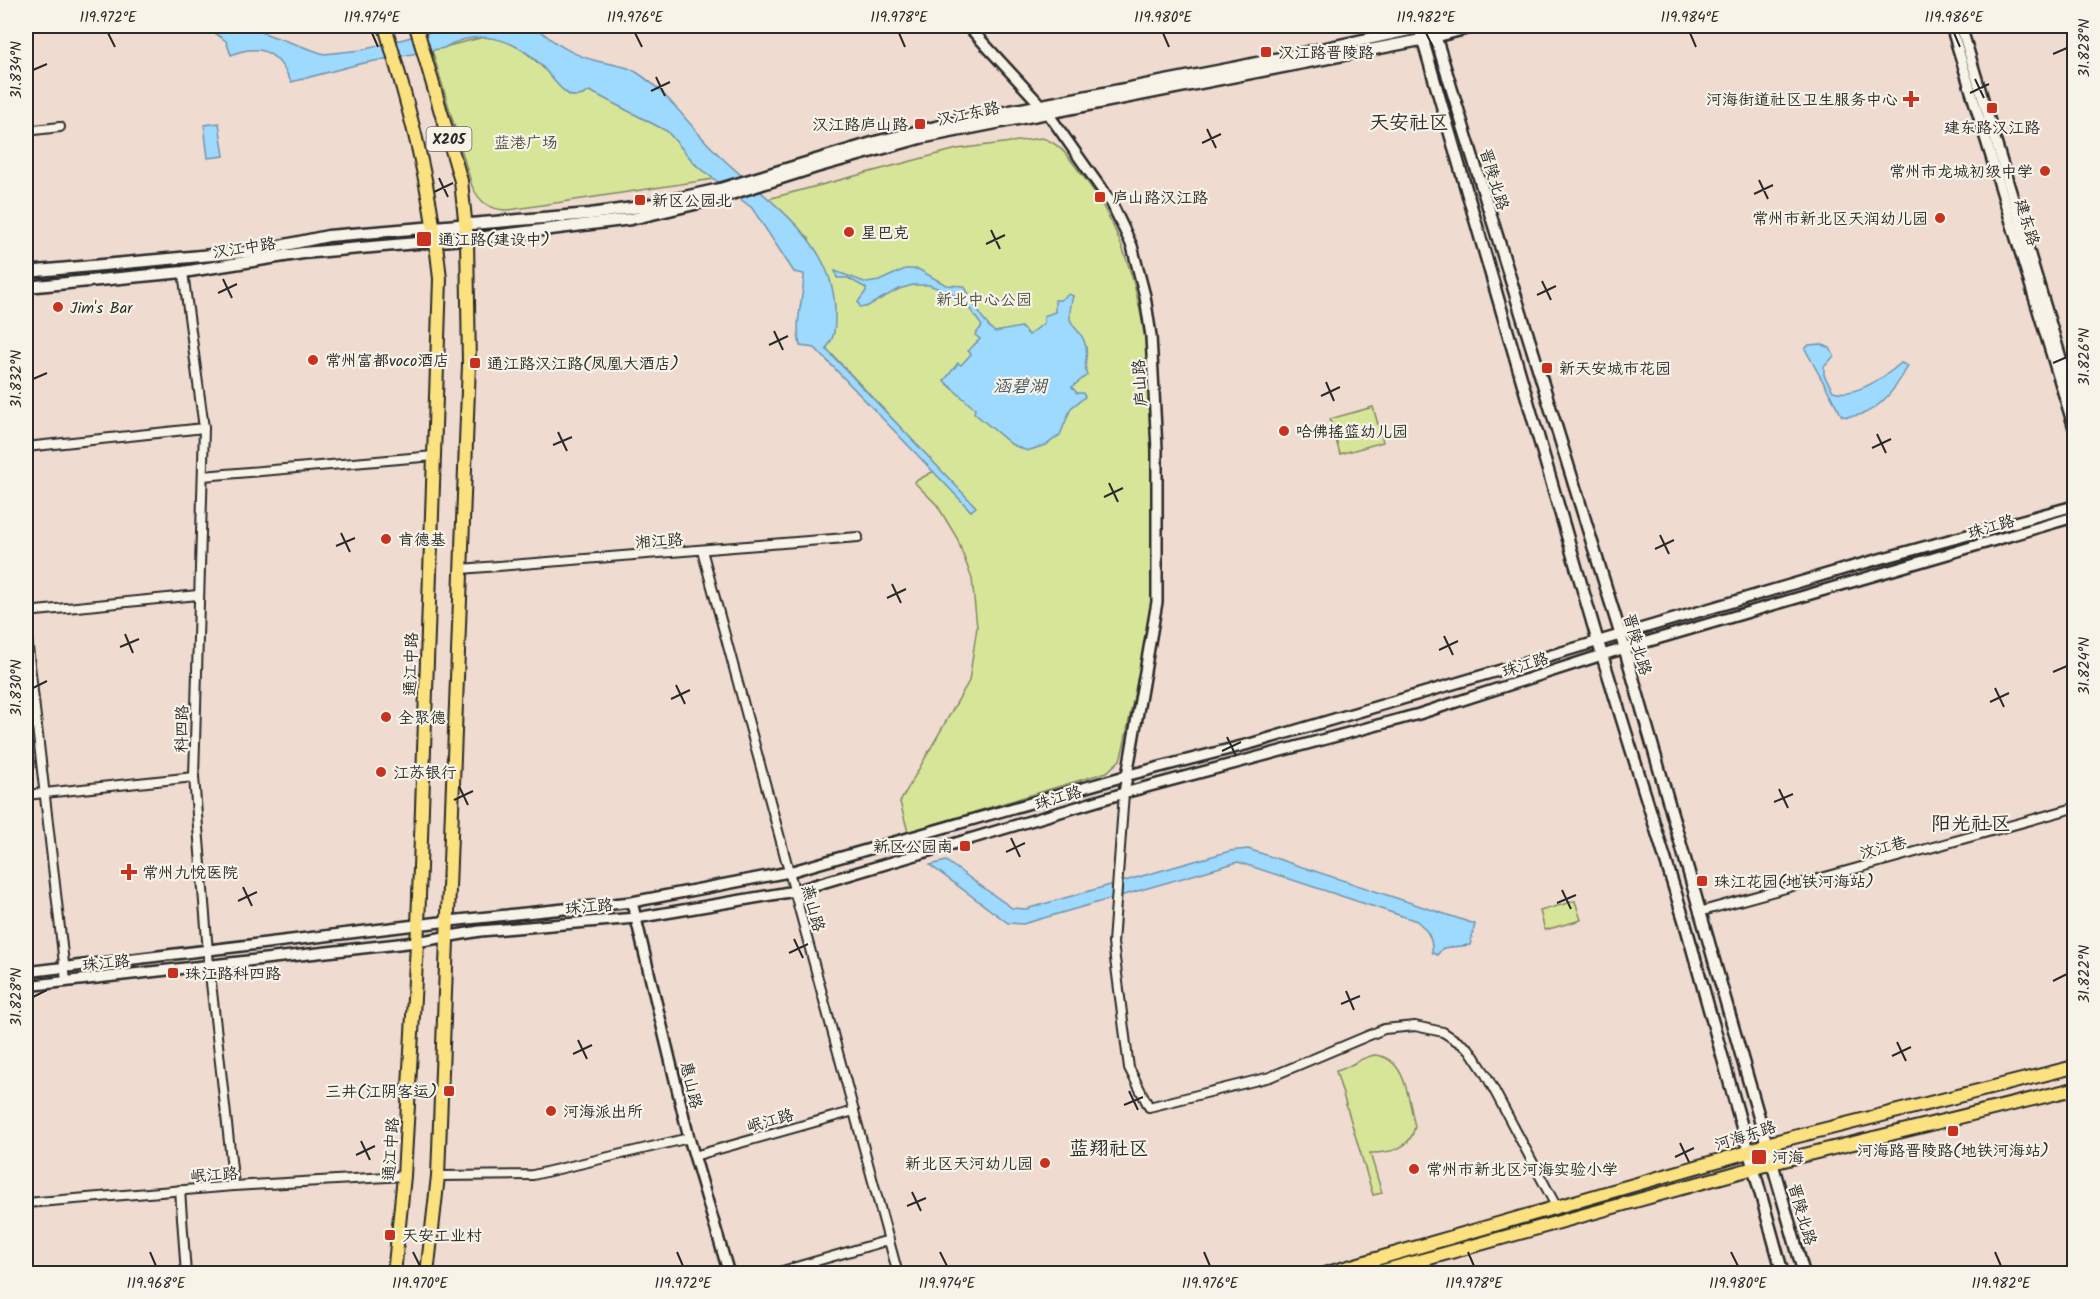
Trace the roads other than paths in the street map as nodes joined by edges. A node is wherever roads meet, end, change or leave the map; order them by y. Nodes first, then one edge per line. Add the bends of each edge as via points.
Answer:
1 (968, 26) edge
2 (1424, 26) edge
3 (1478, 26) edge
4 (1952, 26) edge
5 (1961, 26) edge
6 (417, 28) edge
7 (386, 29) edge
8 (1436, 37) junction
9 (1424, 40) junction
10 (1043, 108) junction
11 (60, 127) dead end
12 (26, 131) edge
13 (725, 192) junction
14 (465, 224) junction
15 (452, 226) joint
16 (435, 234) junction
17 (467, 238) junction
18 (26, 272) edge
19 (183, 272) junction
20 (26, 287) edge
21 (2074, 401) edge
22 (204, 428) junction
23 (2074, 428) edge
24 (26, 447) edge
25 (434, 456) junction
26 (203, 476) junction
27 (2074, 506) edge
28 (2074, 517) edge
29 (858, 537) dead end
30 (702, 550) junction
31 (461, 569) junction
32 (198, 595) junction
33 (26, 612) edge
34 (26, 630) edge
35 (1621, 636) junction
36 (1598, 642) junction
37 (1624, 649) junction
38 (1602, 655) junction
39 (28, 671) edge
40 (1125, 776) junction
41 (194, 777) junction
42 (44, 793) junction
43 (1124, 793) junction
44 (26, 795) edge
45 (2074, 808) edge
46 (789, 872) junction
47 (795, 891) junction
48 (632, 902) junction
49 (1699, 912) junction
50 (636, 918) junction
51 (449, 921) junction
52 (418, 926) junction
53 (447, 937) junction
54 (416, 942) junction
55 (209, 949) junction
56 (209, 965) junction
57 (64, 967) junction
58 (26, 972) edge
59 (66, 981) junction
60 (26, 986) edge
61 (2074, 1067) edge
62 (2074, 1089) edge
63 (854, 1111) junction
64 (689, 1138) junction
65 (1766, 1144) junction
66 (1748, 1152) junction
67 (694, 1156) junction
68 (1772, 1163) junction
69 (1753, 1168) junction
70 (404, 1176) junction
71 (438, 1176) junction
72 (234, 1186) junction
73 (180, 1190) junction
74 (26, 1203) edge
75 (1556, 1206) junction
76 (889, 1240) junction
77 (186, 1274) edge
78 (394, 1274) edge
79 (427, 1274) edge
80 (729, 1274) edge
81 (772, 1274) edge
82 (898, 1274) edge
83 (1324, 1274) edge
84 (1372, 1274) edge
85 (1784, 1274) edge
86 (1804, 1274) edge

1 - 10 street, 庐山路
2 - 8 main road, 晋陵北路
2 - 9 main road, 晋陵北路
2 - 10 main road, 汉江东路
3 - 8 street, 汉江东路
4 - 23 street, 建东路
5 - 21 street, 建东路
6 - 14 main road, X205 via 460,181
7 - 16 main road, 通江中路 / X205 via 420,146
8 - 9 main road, 汉江东路
8 - 35 main road, 晋陵北路
9 - 10 main road, 汉江东路
9 - 36 main road, 晋陵北路
10 - 13 main road, 汉江东路
10 - 40 street, 庐山路 via 1112,204 1132,246 1151,336 1159,518 1157,602
11 - 12 street
13 - 14 main road, 汉江东路 via 590,214
13 - 17 main road, 汉江东路 via 631,219
14 - 15 main road, 汉江东路
14 - 17 main road
15 - 16 main road, 汉江中路
16 - 17 main road, 汉江中路
16 - 18 main road, 汉江中路 via 328,236 256,250
16 - 19 main road, 汉江中路
16 - 25 main road, 通江中路 via 440,279
17 - 31 main road via 469,364
19 - 20 main road, 汉江中路
19 - 22 street, 科四路
22 - 24 street
22 - 26 street, 科四路
25 - 26 street
25 - 52 main road, 通江中路
26 - 32 street, 科四路
27 - 35 street, 珠江路 via 1854,566
28 - 37 street, 珠江路
29 - 30 street, 湘江路
30 - 31 street, 湘江路
30 - 46 street, 燕山路
31 - 51 main road
32 - 33 street
32 - 41 street, 科四路
34 - 39 street
35 - 36 street, 珠江路
35 - 37 main road, 晋陵北路
36 - 38 main road, 晋陵北路
36 - 40 street, 珠江路 via 1253,743
37 - 38 street, 珠江路
37 - 49 main road, 晋陵北路
38 - 43 street, 珠江路 via 1419,714
38 - 66 main road, 晋陵北路 via 1685,923
39 - 42 street
40 - 43 street, 庐山路
40 - 46 street, 珠江路
41 - 42 street
41 - 55 street, 科四路
42 - 44 street
42 - 57 street
43 - 47 street, 珠江路
43 - 75 street via 1113,944 1129,1068 1149,1107 1270,1077 1384,1029 1415,1026 1443,1032 1469,1049
45 - 49 street, 汶江巷
46 - 47 street, 燕山路
46 - 48 street, 珠江路
47 - 50 street, 珠江路
47 - 63 street, 燕山路
48 - 50 street, 惠山路
48 - 51 street, 珠江路
49 - 65 main road, 晋陵北路
50 - 53 street, 珠江路
50 - 64 street, 惠山路
51 - 52 street, 珠江路
51 - 53 main road
52 - 54 main road, 通江中路
52 - 55 street, 珠江路
53 - 54 street, 珠江路
53 - 71 main road
54 - 56 street, 珠江路
54 - 70 main road, 通江中路
55 - 56 street, 科四路
55 - 57 street, 珠江路
56 - 59 street, 珠江路
56 - 72 street, 科四路
57 - 58 street, 珠江路
57 - 59 street
59 - 60 street, 珠江路
61 - 65 main road, 河海东路
62 - 68 main road, 河海东路
63 - 67 street, 岷江路
63 - 76 street, 燕山路
64 - 67 street, 惠山路
64 - 71 street via 533,1174
65 - 66 main road, 河海东路
65 - 68 main road, 晋陵北路
66 - 69 main road, 晋陵北路
66 - 75 main road, 河海东路
67 - 80 street, 惠山路
68 - 69 main road, 河海东路
68 - 86 main road, 晋陵北路
69 - 84 main road, 河海东路
69 - 85 main road, 晋陵北路
70 - 72 street, 岷江路
70 - 78 main road, 通江中路
71 - 79 main road
72 - 73 street, 岷江路
73 - 74 street, 岷江路
73 - 77 street
75 - 83 main road, 河海东路
76 - 81 street
76 - 82 street, 燕山路

